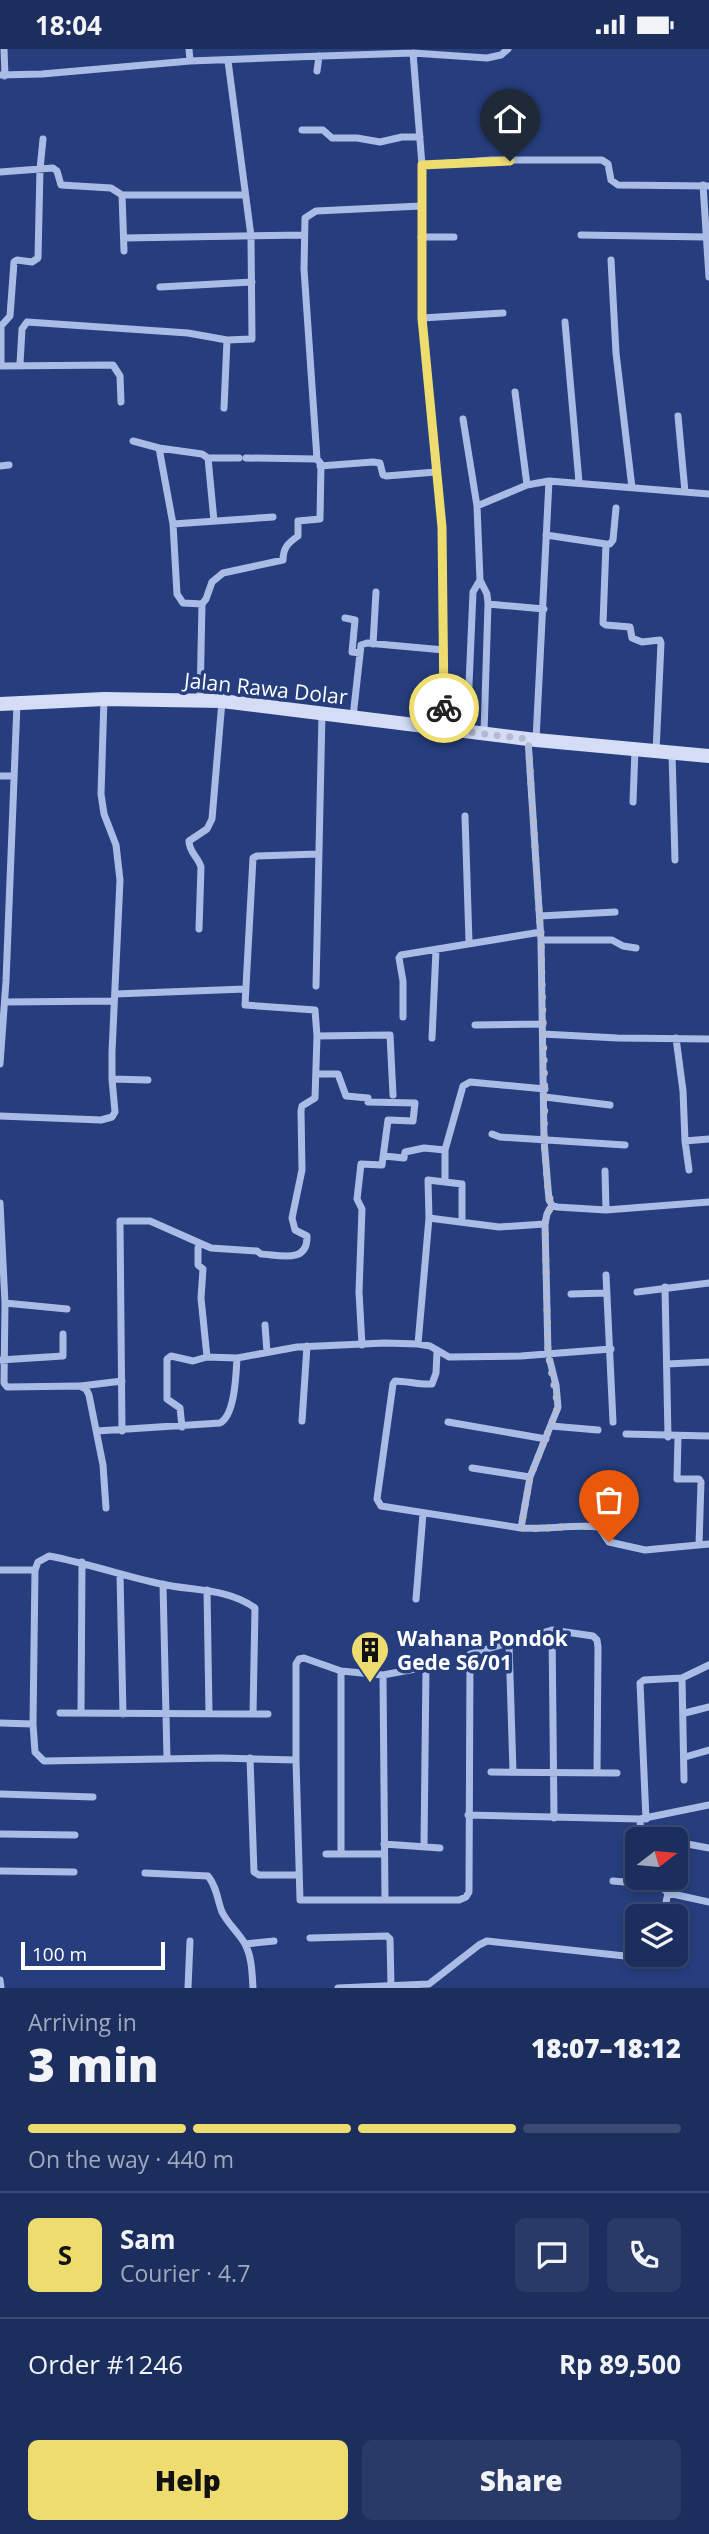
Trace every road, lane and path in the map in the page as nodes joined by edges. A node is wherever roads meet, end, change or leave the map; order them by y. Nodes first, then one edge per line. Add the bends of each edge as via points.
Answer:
1 (4, 49) edge
2 (189, 49) edge
3 (508, 49) edge
4 (409, 52) edge
5 (300, 53) edge
6 (318, 56) junction
7 (190, 61) junction
8 (228, 61) junction
9 (317, 71) dead end
10 (3, 75) edge
11 (302, 130) dead end
12 (420, 137) junction
13 (43, 139) dead end
14 (422, 165) junction
15 (40, 169) junction
16 (0, 172) edge
17 (706, 185) edge
18 (122, 195) junction
19 (245, 195) junction
20 (421, 206) junction
21 (304, 235) junction
22 (581, 235) dead end
23 (251, 236) junction
24 (421, 237) junction
25 (454, 237) dead end
26 (706, 237) junction
27 (124, 239) junction
28 (124, 251) dead end
29 (611, 260) dead end
30 (709, 277) edge
31 (251, 282) junction
32 (160, 287) dead end
33 (503, 313) dead end
34 (422, 318) junction
35 (565, 322) dead end
36 (227, 340) junction
37 (20, 364) junction
38 (1, 366) edge
39 (515, 392) dead end
40 (121, 402) dead end
41 (224, 408) dead end
42 (678, 416) dead end
43 (463, 419) dead end
44 (133, 441) dead end
45 (159, 448) junction
46 (208, 458) junction
47 (318, 462) junction
48 (436, 472) junction
49 (549, 481) junction
50 (579, 482) junction
51 (527, 485) junction
52 (632, 488) junction
53 (685, 492) junction
54 (709, 494) edge
55 (477, 506) junction
56 (616, 508) dead end
57 (273, 517) dead end
58 (214, 521) junction
59 (173, 524) junction
60 (546, 535) junction
61 (606, 544) junction
62 (480, 580) junction
63 (376, 592) dead end
64 (201, 604) junction
65 (488, 604) junction
66 (544, 608) junction
67 (345, 618) dead end
68 (373, 644) junction
69 (444, 650) junction
70 (360, 653) junction
71 (104, 699) junction
72 (200, 700) junction
73 (222, 701) junction
74 (18, 703) junction
75 (0, 704) edge
76 (322, 714) junction
77 (353, 717) junction
78 (443, 729) junction
79 (467, 732) junction
80 (484, 733) junction
81 (532, 739) junction
82 (635, 750) junction
83 (656, 752) junction
84 (671, 752) junction
85 (709, 755) edge
86 (0, 776) edge
87 (13, 776) junction
88 (633, 802) dead end
89 (465, 816) dead end
90 (318, 855) junction
91 (675, 860) dead end
92 (615, 912) dead end
93 (540, 916) junction
94 (199, 929) dead end
95 (541, 936) junction
96 (469, 942) junction
97 (636, 948) dead end
98 (436, 950) junction
99 (3, 981) edge
100 (316, 986) dead end
101 (245, 989) junction
102 (115, 997) junction
103 (5, 1002) junction
104 (403, 1017) dead end
105 (543, 1024) junction
106 (475, 1025) dead end
107 (543, 1034) junction
108 (317, 1036) junction
109 (432, 1038) dead end
110 (676, 1038) junction
111 (709, 1039) edge
112 (0, 1064) edge
113 (316, 1074) junction
114 (112, 1079) junction
115 (148, 1080) dead end
116 (545, 1093) junction
117 (393, 1095) dead end
118 (610, 1105) dead end
119 (0, 1116) edge
120 (492, 1134) dead end
121 (709, 1139) edge
122 (544, 1140) junction
123 (685, 1141) junction
124 (625, 1145) dead end
125 (445, 1150) junction
126 (384, 1156) junction
127 (689, 1170) dead end
128 (605, 1171) dead end
129 (445, 1182) junction
130 (709, 1202) edge
131 (0, 1203) edge
132 (552, 1205) junction
133 (606, 1210) junction
134 (429, 1218) junction
135 (462, 1222) junction
136 (545, 1224) junction
137 (1, 1225) edge
138 (200, 1243) junction
139 (606, 1275) dead end
140 (709, 1283) edge
141 (665, 1287) junction
142 (637, 1292) dead end
143 (607, 1293) junction
144 (571, 1294) dead end
145 (5, 1303) junction
146 (67, 1309) dead end
147 (265, 1325) dead end
148 (63, 1334) dead end
149 (418, 1344) junction
150 (362, 1345) junction
151 (307, 1346) junction
152 (611, 1349) junction
153 (267, 1352) junction
154 (438, 1352) junction
155 (548, 1353) junction
156 (207, 1357) junction
157 (237, 1358) junction
158 (2, 1360) edge
159 (709, 1362) edge
160 (667, 1364) junction
161 (122, 1381) junction
162 (80, 1386) junction
163 (302, 1421) dead end
164 (448, 1422) dead end
165 (613, 1422) dead end
166 (551, 1426) junction
167 (181, 1427) junction
168 (598, 1430) dead end
169 (97, 1431) junction
170 (122, 1431) junction
171 (626, 1434) dead end
172 (709, 1436) edge
173 (668, 1437) junction
174 (678, 1437) junction
175 (546, 1439) junction
176 (472, 1468) dead end
177 (530, 1477) junction
178 (106, 1509) dead end
179 (423, 1514) junction
180 (521, 1528) junction
181 (709, 1544) edge
182 (699, 1545) junction
183 (82, 1562) junction
184 (0, 1570) edge
185 (35, 1570) junction
186 (120, 1574) junction
187 (163, 1584) junction
188 (207, 1590) junction
189 (416, 1599) dead end
190 (552, 1630) junction
191 (509, 1643) junction
192 (709, 1665) edge
193 (341, 1671) junction
194 (383, 1675) junction
195 (682, 1678) junction
196 (709, 1707) edge
197 (60, 1713) dead end
198 (81, 1713) junction
199 (209, 1713) junction
200 (685, 1713) junction
201 (123, 1714) junction
202 (253, 1714) junction
203 (268, 1714) dead end
204 (165, 1715) junction
205 (0, 1723) edge
206 (33, 1724) junction
207 (709, 1750) edge
208 (685, 1757) junction
209 (250, 1758) junction
210 (167, 1759) junction
211 (296, 1760) junction
212 (491, 1772) dead end
213 (513, 1772) junction
214 (553, 1772) junction
215 (597, 1773) junction
216 (617, 1773) dead end
217 (684, 1780) dead end
218 (0, 1794) edge
219 (93, 1797) dead end
220 (709, 1805) edge
221 (468, 1815) junction
222 (554, 1818) junction
223 (643, 1819) junction
224 (642, 1827) edge
225 (0, 1833) edge
226 (75, 1835) dead end
227 (384, 1844) junction
228 (688, 1844) edge
229 (424, 1846) junction
230 (440, 1848) dead end
231 (709, 1848) edge
232 (326, 1854) dead end
233 (341, 1854) junction
234 (384, 1854) junction
235 (0, 1871) edge
236 (74, 1872) dead end
237 (145, 1873) dead end
238 (299, 1875) junction
239 (613, 1881) dead end
240 (667, 1890) edge
241 (668, 1893) junction
242 (385, 1899) junction
243 (709, 1902) edge
244 (666, 1904) edge
245 (310, 1938) dead end
246 (190, 1941) dead end
247 (274, 1941) dead end
248 (245, 1944) junction
249 (625, 1956) edge
250 (0, 1980) edge
251 (391, 1986) junction
252 (429, 1986) edge
253 (1, 1988) edge
254 (188, 1988) edge
255 (253, 1988) edge
256 (338, 1988) edge

1 - 10 street
2 - 7 street
3 - 4 street via 487,58
4 - 6 street
4 - 12 street
5 - 6 street
5 - 8 street
6 - 9 street
7 - 8 street
7 - 10 street
8 - 19 street
11 - 12 street via 380,142
12 - 14 street
13 - 15 street
14 - 17 street via 602,160 618,185
14 - 20 street
15 - 16 street
15 - 18 street via 56,170 61,185 111,188
15 - 38 street via 38,258 32,263 14,262 10,316 1,326
17 - 26 street
18 - 19 street
18 - 27 street
19 - 23 street
20 - 21 street via 316,211 305,218
20 - 24 street
21 - 23 street
21 - 47 street
22 - 26 street
23 - 27 street
23 - 31 street
24 - 25 street
24 - 34 street
26 - 30 street
27 - 28 street
29 - 52 street via 616,353
31 - 32 street
31 - 36 street via 252,339
33 - 34 street
34 - 48 street
35 - 50 street
36 - 37 street via 27,322 22,329
36 - 41 street
37 - 38 street
37 - 40 street via 113,365 120,376
39 - 51 street
42 - 53 street
43 - 55 street
44 - 45 street
45 - 46 street
45 - 59 street
46 - 47 street
46 - 58 street
47 - 48 street via 377,462 386,476
47 - 64 street via 320,519 298,521 298,536 283,551 283,561 217,576
48 - 69 street via 442,527
49 - 50 street
49 - 51 street
49 - 60 street
50 - 52 street
51 - 55 street
52 - 53 street
53 - 54 street
55 - 62 street
56 - 61 street via 612,540
57 - 58 street
58 - 59 street
59 - 64 street via 177,594 183,603
60 - 61 street
60 - 66 street
61 - 83 street via 603,622 630,627 637,640 661,643
62 - 65 street
62 - 79 street via 473,592
63 - 68 street
64 - 72 street
65 - 66 street
65 - 80 street
66 - 81 street
67 - 70 street via 355,620 352,652
68 - 69 street
68 - 70 street via 361,645
69 - 78 street
70 - 77 street
71 - 72 street, Jalan Rawa Dolar
71 - 74 street, Jalan Rawa Dolar
71 - 102 street via 101,794 119,871
72 - 73 street, Jalan Rawa Dolar
73 - 76 street, Jalan Rawa Dolar
73 - 94 street via 212,819 189,841 201,867
74 - 75 street, Jalan Rawa Dolar
74 - 87 street
76 - 77 street, Jalan Rawa Dolar
76 - 90 street
77 - 78 street, Jalan Rawa Dolar
78 - 79 street, Jalan Rawa Dolar
79 - 80 street, Jalan Rawa Dolar
80 - 81 street, Jalan Rawa Dolar
81 - 82 street, Jalan Rawa Dolar
81 - 93 street
82 - 83 street, Jalan Rawa Dolar
82 - 88 street
83 - 84 street, Jalan Rawa Dolar
84 - 85 street, Jalan Rawa Dolar
84 - 91 street
86 - 87 street
87 - 99 street
89 - 96 street
90 - 100 street
90 - 101 street via 253,858
92 - 93 street
93 - 95 street
95 - 96 street
95 - 97 street via 612,940
95 - 105 street
96 - 98 street
98 - 104 street via 399,958
98 - 109 street
99 - 103 street
101 - 102 street
101 - 108 street via 245,1005 314,1010
102 - 103 street
102 - 114 street
103 - 112 street
105 - 106 street
105 - 107 street
107 - 110 street
107 - 116 street
108 - 113 street
108 - 117 street via 390,1035
110 - 111 street
110 - 123 street
113 - 126 street via 338,1074 346,1095 368,1098 368,1102 415,1103 414,1121 388,1120
113 - 138 street via 315,1098 301,1111 302,1170 292,1218 295,1230 307,1236 305,1251 261,1254
114 - 115 street
114 - 119 street via 115,1112 108,1119
116 - 118 street
116 - 122 street
116 - 125 street via 465,1083
120 - 122 street
121 - 123 street
122 - 124 street
122 - 132 street
123 - 127 street
125 - 126 street via 424,1148 405,1152 404,1158
125 - 129 street
126 - 150 street via 382,1165 361,1164 357,1199 362,1209
128 - 133 street
129 - 134 street via 428,1180
129 - 135 street via 463,1184
130 - 133 street
131 - 137 street
132 - 133 street
132 - 136 street
134 - 135 street
134 - 149 street
135 - 136 street via 499,1227
136 - 155 street
137 - 145 street
138 - 156 street
138 - 161 street via 150,1221 120,1221
139 - 143 street
140 - 141 street
141 - 142 street
141 - 160 street
143 - 144 street
143 - 152 street
145 - 146 street
145 - 158 street
147 - 153 street
148 - 158 street via 63,1356
149 - 150 street
149 - 154 street
150 - 151 street
151 - 153 street
151 - 163 street
152 - 155 street
152 - 165 street
153 - 157 street
154 - 155 street via 449,1357
154 - 179 street via 432,1384 394,1382 377,1499 381,1506
155 - 166 street via 558,1407
156 - 157 street
156 - 167 street via 167,1359 167,1399 180,1408
157 - 167 street via 226,1420
158 - 162 street via 7,1387
159 - 160 street
160 - 173 street
161 - 162 street
161 - 170 street
162 - 169 street via 89,1395
164 - 175 street
166 - 168 street
166 - 175 street
167 - 170 street
169 - 170 street
169 - 178 street
171 - 173 street
172 - 174 street
173 - 174 street
174 - 182 street via 677,1479 701,1482
175 - 177 street
176 - 177 street
177 - 180 street
179 - 180 street
179 - 189 street
180 - 182 street via 599,1527 609,1542 645,1550
181 - 182 street
183 - 185 street via 49,1556 38,1562
183 - 186 street
183 - 198 street
184 - 185 street
185 - 206 street
186 - 187 street
186 - 201 street
187 - 188 street
187 - 204 street
188 - 199 street
188 - 202 street via 239,1598 258,1611
190 - 191 street
190 - 214 street
190 - 215 street via 597,1640
191 - 213 street
191 - 221 street via 470,1654
192 - 195 street
193 - 194 street
193 - 211 street via 304,1658 296,1664
193 - 233 street
194 - 227 street
194 - 229 street via 426,1667
195 - 200 street
195 - 223 street via 640,1683
196 - 200 street
197 - 198 street
198 - 201 street
199 - 202 street
199 - 204 street
200 - 208 street
201 - 204 street
202 - 203 street
204 - 210 street
205 - 206 street
206 - 210 street via 35,1752 44,1761
207 - 208 street
208 - 217 street
209 - 210 street
209 - 211 street
209 - 238 street via 254,1872
211 - 238 street
212 - 213 street
213 - 214 street
214 - 215 street
214 - 222 street
215 - 216 street
218 - 219 street
220 - 223 street
221 - 222 street
221 - 242 street via 466,1897
222 - 223 street
223 - 224 street
225 - 226 street
227 - 229 street
227 - 234 street
228 - 231 street
229 - 230 street
232 - 233 street
233 - 234 street
234 - 242 street
235 - 236 street
237 - 248 street via 208,1875 221,1910
238 - 242 street via 300,1900
239 - 241 street via 659,1885
240 - 241 street
241 - 243 street
241 - 244 street
245 - 251 street via 387,1935
246 - 254 street
247 - 248 street
248 - 255 street
249 - 252 street via 487,1941
250 - 253 street
251 - 252 street
251 - 256 street

